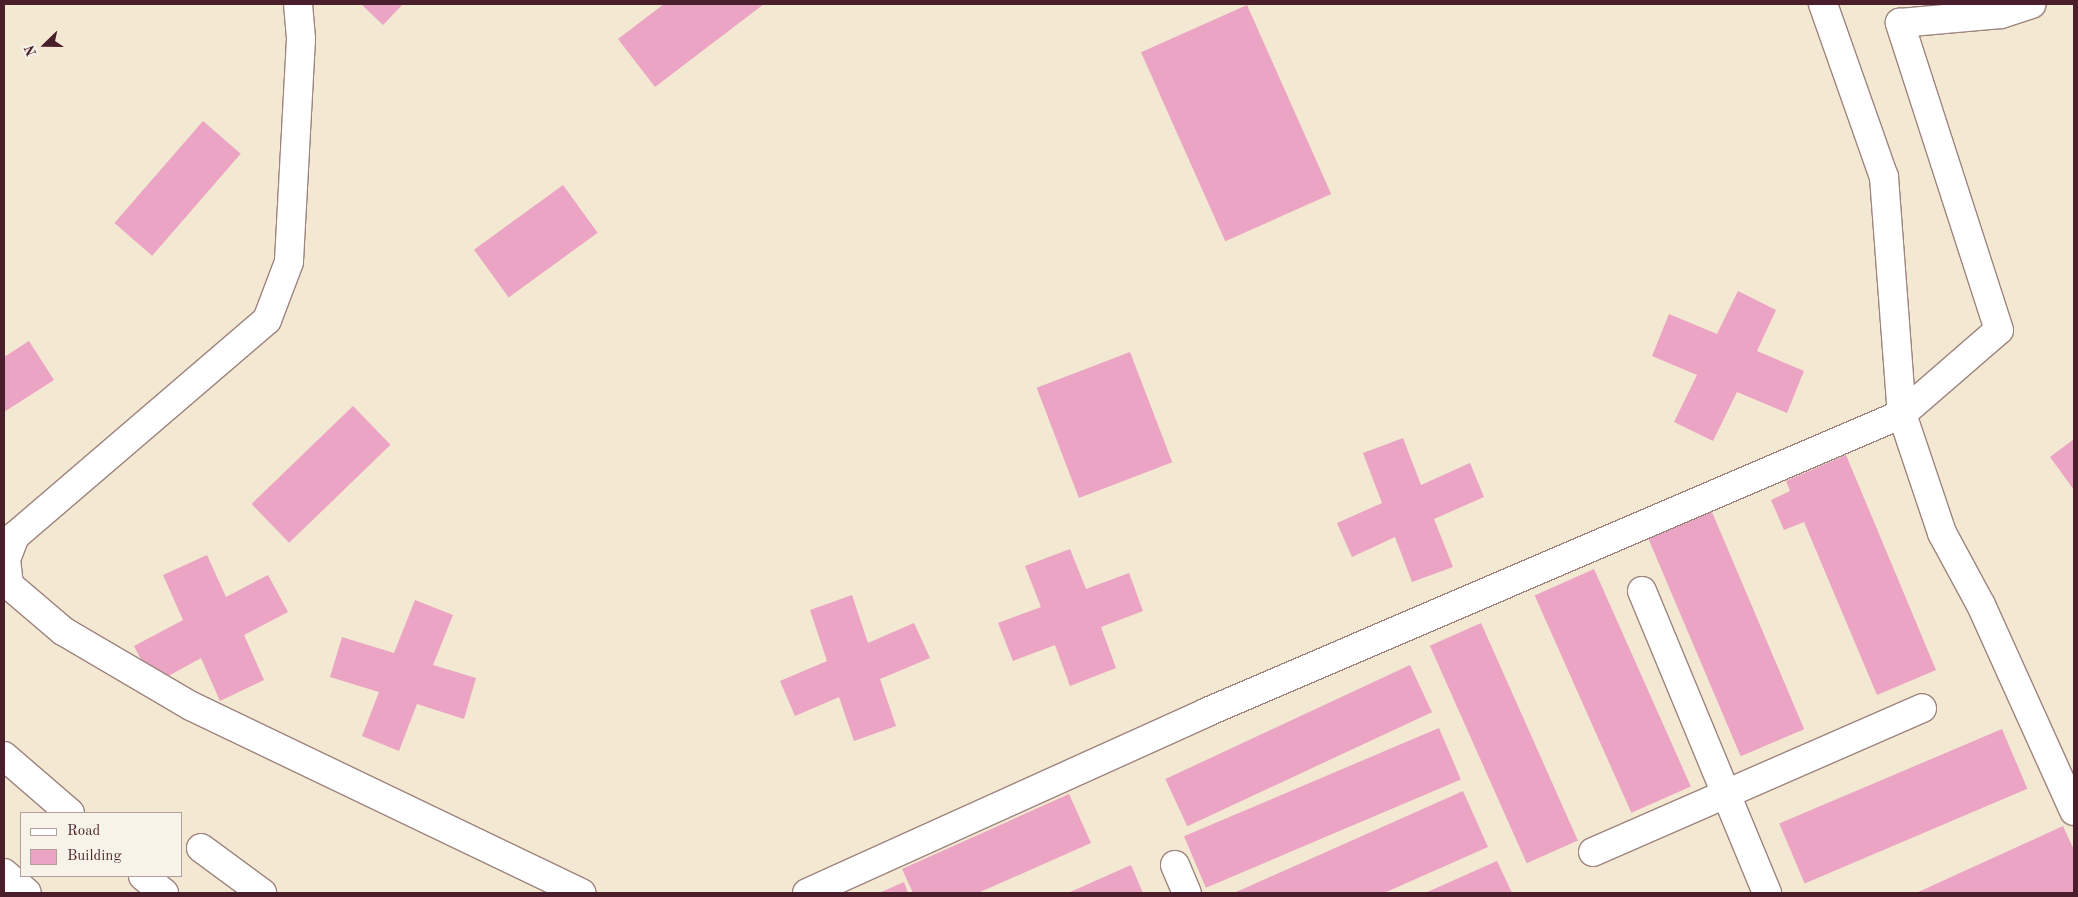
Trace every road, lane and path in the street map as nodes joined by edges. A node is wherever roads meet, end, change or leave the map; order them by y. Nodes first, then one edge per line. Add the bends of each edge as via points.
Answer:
1 (298, 4) edge
2 (1823, 4) edge
3 (2031, 4) edge
4 (1902, 414) junction
5 (1642, 591) dead end
6 (1922, 708) dead end
7 (4, 756) edge
8 (1724, 793) junction
9 (2074, 811) edge
10 (69, 812) edge
11 (201, 848) dead end
12 (1593, 852) dead end
13 (1175, 865) dead end
14 (4, 873) edge
15 (144, 877) edge
16 (27, 893) edge
17 (164, 893) edge
18 (262, 893) edge
19 (581, 893) edge
20 (807, 893) edge
21 (1187, 893) edge
22 (1767, 893) edge

1 - 19 main road via 301,39 289,262 267,320 15,536 6,560 9,585 63,631 191,706
2 - 4 main road via 1884,177
3 - 4 main road via 2001,14 1900,22 1999,330
4 - 9 main road via 1942,533 1981,605
4 - 20 main road via 1207,712
5 - 8 main road
6 - 8 main road
7 - 10 main road
8 - 12 main road
8 - 22 main road
11 - 18 main road
13 - 21 main road
14 - 16 main road
15 - 17 main road

